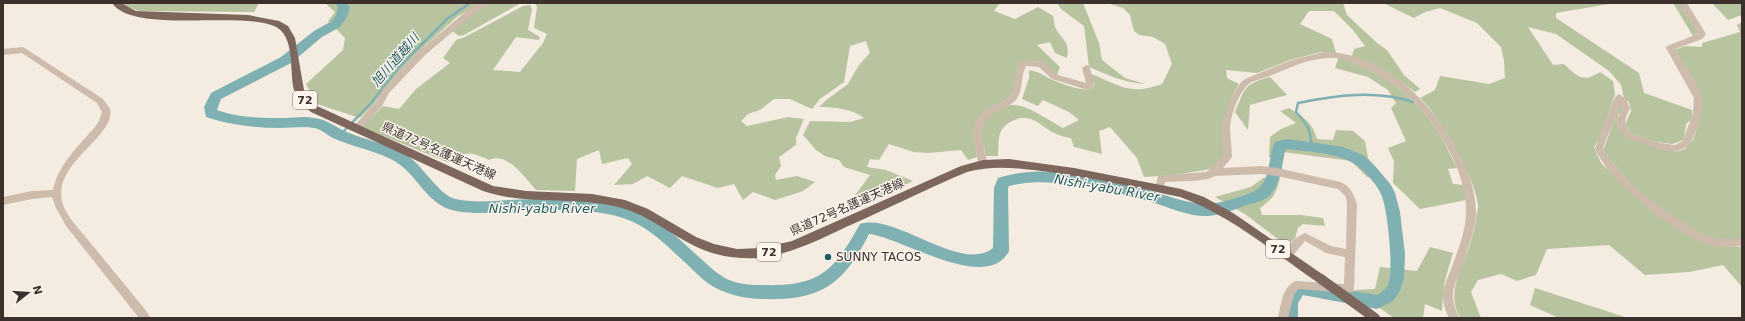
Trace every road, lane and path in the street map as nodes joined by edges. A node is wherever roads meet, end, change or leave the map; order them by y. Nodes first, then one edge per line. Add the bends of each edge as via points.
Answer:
1 (116, 3) edge
2 (485, 3) edge
3 (1683, 3) edge
4 (3, 52) edge
5 (1086, 68) dead end
6 (350, 126) junction
7 (983, 164) junction
8 (1214, 172) junction
9 (1160, 188) junction
10 (57, 193) junction
11 (3, 201) edge
12 (1742, 242) edge
13 (1349, 254) junction
14 (1287, 256) junction
15 (145, 318) edge
16 (1283, 318) edge
17 (1375, 318) edge
18 (1454, 318) edge

1 - 6 main road, 県道72号名護運天港線 / 72 via 135,14 263,20 276,23 285,28 291,38 299,90 308,104
2 - 6 street via 422,53 386,91 379,104
3 - 12 street via 1702,34 1670,48 1700,100 1696,121 1691,127 1687,143 1676,149 1658,146 1628,135 1621,126 1626,108 1619,97 1599,148 1607,163 1645,200 1684,229 1713,242
4 - 10 street via 23,50 100,102 105,108 106,112 96,133 78,150 61,174
5 - 7 street via 1090,83 1088,86 1054,77 1041,64 1024,63 1021,66 1015,95 1010,101 984,114 979,124 977,133
6 - 7 main road, 県道72号名護運天港線 / 72 via 492,190 532,197 594,198 624,204 652,216 706,247 742,254 761,253 792,246 949,175
7 - 9 main road, 県道72号名護運天港線 / 72 via 1009,163
8 - 9 street via 1194,178 1161,179
8 - 13 street via 1261,170 1340,186 1350,196 1352,205
8 - 18 street via 1228,157 1226,126 1237,95 1247,81 1296,61 1333,55 1359,62 1388,76 1414,96 1429,114 1450,147 1468,189 1471,208 1467,234 1448,292 1449,306
9 - 14 main road, 県道72号名護運天港線 / 72 via 1208,203
10 - 11 street
10 - 15 street via 60,209 69,223
13 - 14 street via 1329,250 1305,237 1298,241
13 - 16 street via 1348,289 1296,285 1289,295
14 - 17 main road, 県道72号名護運天港線 / 72, bridge

